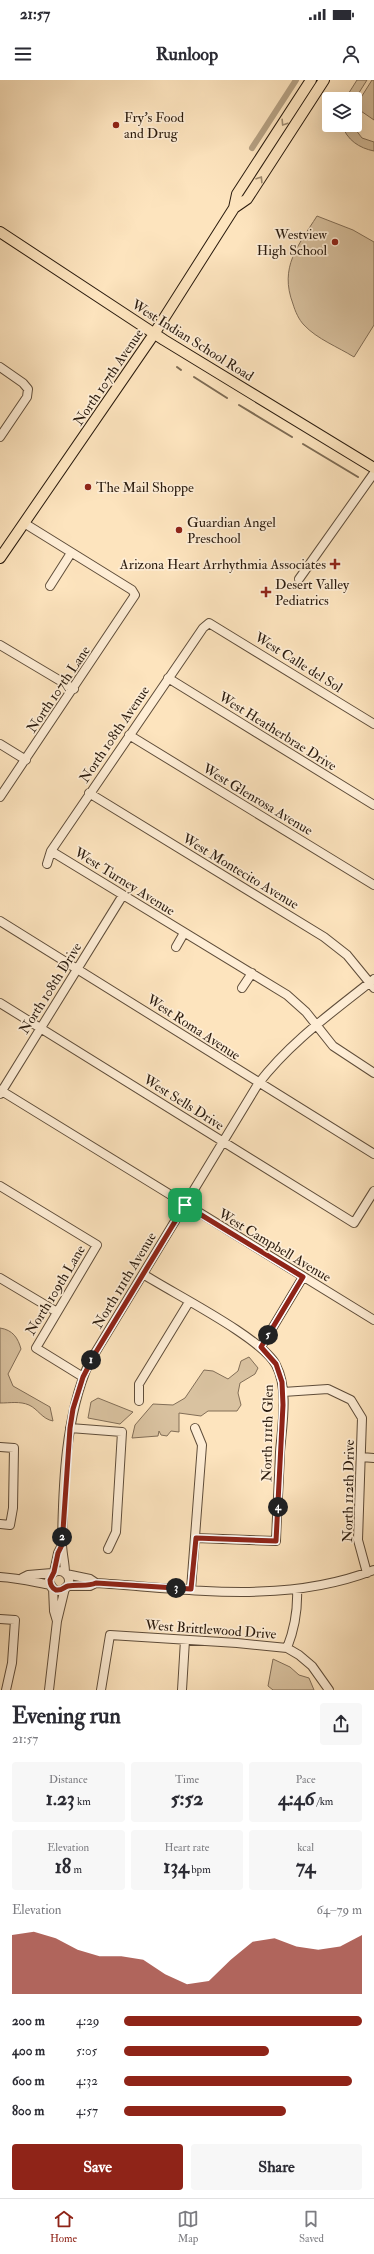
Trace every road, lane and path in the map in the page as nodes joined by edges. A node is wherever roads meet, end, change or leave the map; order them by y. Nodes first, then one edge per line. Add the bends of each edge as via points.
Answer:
1 (311, 80) edge
2 (324, 80) edge
3 (234, 208) junction
4 (0, 232) edge
5 (154, 334) junction
6 (0, 367) edge
7 (0, 437) edge
8 (374, 468) edge
9 (374, 472) edge
10 (24, 523) junction
11 (71, 552) junction
12 (0, 558) edge
13 (299, 579) dead end
14 (50, 586) dead end
15 (209, 623) joint
16 (0, 645) edge
17 (168, 678) junction
18 (74, 689) junction
19 (374, 724) edge
20 (129, 735) junction
21 (0, 744) edge
22 (26, 760) junction
23 (89, 794) junction
24 (0, 797) edge
25 (374, 805) edge
26 (51, 851) junction
27 (47, 864) dead end
28 (374, 885) edge
29 (123, 896) junction
30 (0, 921) edge
31 (184, 933) junction
32 (176, 947) dead end
33 (78, 968) junction
34 (252, 973) junction
35 (373, 983) edge
36 (242, 988) dead end
37 (0, 1003) edge
38 (315, 1025) junction
39 (41, 1028) junction
40 (374, 1073) edge
41 (258, 1084) junction
42 (1, 1092) edge
43 (223, 1142) junction
44 (374, 1154) edge
45 (0, 1186) edge
46 (374, 1191) edge
47 (185, 1205) junction
48 (144, 1274) junction
49 (303, 1277) junction
50 (0, 1278) edge
51 (189, 1302) junction
52 (57, 1312) junction
53 (374, 1320) edge
54 (261, 1347) junction
55 (83, 1377) junction
56 (283, 1392) junction
57 (139, 1401) dead end
58 (70, 1428) junction
59 (195, 1428) dead end
60 (0, 1447) edge
61 (361, 1457) junction
62 (374, 1458) edge
63 (0, 1524) edge
64 (196, 1538) junction
65 (62, 1545) junction
66 (108, 1549) dead end
67 (370, 1571) edge
68 (53, 1573) junction
69 (66, 1574) junction
70 (0, 1577) edge
71 (22, 1578) junction
72 (96, 1583) junction
73 (52, 1586) junction
74 (66, 1587) junction
75 (191, 1589) junction
76 (297, 1589) junction
77 (0, 1619) edge
78 (57, 1621) junction
79 (185, 1640) junction
80 (287, 1648) junction
81 (0, 1677) edge
82 (9, 1678) junction
83 (6, 1690) edge
84 (49, 1690) edge
85 (102, 1690) edge
86 (182, 1690) edge
87 (329, 1690) edge

1 -> 3 main road, North 107th Avenue via 237,194
3 -> 2 main road, North 107th Avenue via 247,199
3 - 5 main road, North 107th Avenue
4 - 5 main road, West Indian School Road
5 - 8 main road, West Indian School Road
5 - 10 main road, North 107th Avenue
6 - 7 street via 28,389 27,397
9 - 13 street
10 - 11 street
10 - 12 main road, North 107th Avenue
11 - 14 street
11 - 18 street, North 107th Lane via 136,595
15 - 17 street, North 108th Avenue
15 - 19 street, West Calle del Sol
16 - 18 street
17 - 20 street, North 108th Avenue
17 - 25 street, West Heatherbrae Drive
18 - 22 street, North 107th Lane
20 - 23 street, North 108th Avenue
20 - 28 street, West Glenrosa Avenue
21 - 22 street
22 - 24 street, North 107th Lane
23 - 26 street, North 108th Avenue
23 - 35 street, West Montecito Avenue via 324,937 347,955
26 - 27 street, North 108th Avenue
26 - 29 street, West Turney Avenue
29 - 31 street, West Turney Avenue
29 - 33 street, North 108th Drive
30 - 33 street, West Roma Avenue
31 - 32 street, West Turney Avenue
31 - 34 street, West Turney Avenue
33 - 39 street, North 108th Drive
33 - 41 street, West Roma Avenue
34 - 36 street
34 - 38 street, West Turney Avenue via 287,995 306,1012
35 - 38 street, North 111th Avenue
37 - 39 street, West Sells Drive
38 - 40 street, West Turney Avenue via 340,1052
38 - 41 street, North 111th Avenue via 275,1063
39 - 42 street, North 108th Drive
39 - 43 street, West Sells Drive
41 - 43 street, North 111th Avenue
41 - 44 street, West Roma Avenue
42 - 47 street, West Campbell Avenue
43 - 46 street, West Sells Drive via 354,1223
43 - 47 street, North 111th Avenue
45 - 52 street, North 109th Lane via 97,1245
47 - 48 street, North 111th Avenue
47 - 49 street, West Campbell Avenue
48 - 51 street
48 - 55 street, North 111th Avenue
49 - 53 street, West Campbell Avenue
49 - 54 street
50 - 52 street
51 - 54 street
51 - 57 street via 139,1384
52 - 55 street, North 109th Lane via 36,1348
54 - 56 street, North 111th Glen via 276,1364
55 - 58 street, North 111th Avenue
56 - 61 street, North 112th Drive via 328,1390 351,1400 362,1418
56 - 64 street, North 111th Glen via 276,1541
58 - 65 street, North 111th Avenue
58 - 66 street via 122,1432 116,1532
59 - 64 street via 202,1445
60 - 63 street via 14,1448 13,1508 10,1524
61 - 62 street
61 - 67 street, North 112th Drive via 358,1540
64 - 75 street
65 - 68 street, North 111th Avenue
65 - 69 street, North 111th Avenue
67 - 76 street via 328,1584
68 - 69 street via 61,1571
68 - 71 street via 28,1575
68 - 73 street via 50,1580
69 - 72 street via 90,1579
69 - 74 street via 69,1580
70 - 71 street
71 - 73 street
72 - 74 street via 90,1586
72 - 75 street
73 - 74 street via 59,1590
73 - 78 street
74 - 78 street
75 - 76 street via 246,1592
76 - 80 street via 298,1608 295,1626
77 - 82 street via 15,1620
78 - 84 street
79 - 80 street, West Brittlewood Drive
79 - 85 street, West Brittlewood Drive via 110,1635
79 - 86 street
80 - 87 street, West Brittlewood Drive via 312,1666
81 - 82 street
82 - 83 street

